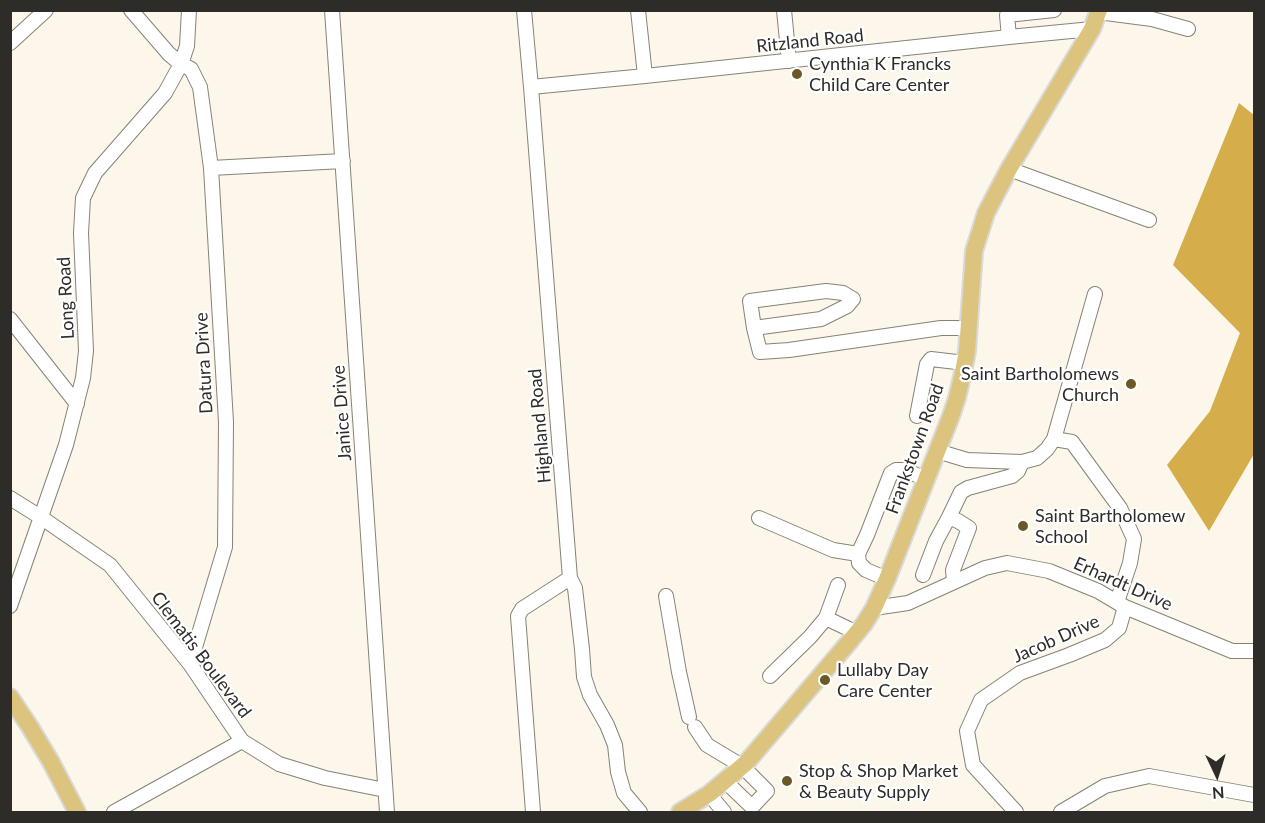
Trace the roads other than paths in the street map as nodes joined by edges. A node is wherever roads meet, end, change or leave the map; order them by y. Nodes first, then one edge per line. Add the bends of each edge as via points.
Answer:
1 (46, 10) edge
2 (131, 10) edge
3 (189, 10) edge
4 (333, 10) edge
5 (524, 10) edge
6 (638, 10) edge
7 (784, 10) edge
8 (1054, 10) edge
9 (1099, 11) edge
10 (1007, 13) edge
11 (1092, 29) junction
12 (1188, 29) dead end
13 (1009, 36) junction
14 (10, 43) edge
15 (789, 61) junction
16 (181, 64) junction
17 (645, 76) junction
18 (531, 87) junction
19 (343, 161) junction
20 (211, 168) junction
21 (1009, 170) junction
22 (1149, 220) dead end
23 (1095, 294) dead end
24 (10, 319) edge
25 (754, 328) junction
26 (969, 328) junction
27 (965, 363) junction
28 (77, 404) junction
29 (916, 416) dead end
30 (1054, 439) junction
31 (937, 451) junction
32 (1022, 462) junction
33 (926, 478) junction
34 (10, 498) edge
35 (42, 518) junction
36 (759, 518) dead end
37 (949, 518) junction
38 (858, 554) junction
39 (923, 575) dead end
40 (570, 578) junction
41 (887, 579) junction
42 (954, 581) junction
43 (837, 585) dead end
44 (666, 596) dead end
45 (1121, 605) junction
46 (10, 606) edge
47 (873, 608) junction
48 (826, 618) junction
49 (856, 633) junction
50 (1254, 651) edge
51 (190, 664) junction
52 (770, 676) dead end
53 (10, 698) edge
54 (242, 741) junction
55 (742, 766) junction
56 (725, 781) junction
57 (385, 790) junction
58 (709, 794) junction
59 (1254, 795) edge
60 (77, 813) edge
61 (114, 813) edge
62 (387, 813) edge
63 (532, 813) edge
64 (640, 813) edge
65 (680, 813) edge
66 (724, 813) edge
67 (1016, 813) edge
68 (1061, 813) edge

1 - 14 street
2 - 16 street, Datura Drive
3 - 16 street, Long Road via 188,46
4 - 19 street, Janice Drive
5 - 18 street, Highland Road
6 - 17 street
7 - 15 street
8 - 10 street
9 - 11 main road, Frankstown Road
9 - 12 street
10 - 13 street
11 - 13 street, Ritzland Road
11 - 21 main road, Frankstown Road
13 - 15 street, Ritzland Road
15 - 17 street, Ritzland Road
16 - 20 street, Datura Drive via 191,69 200,87
16 - 28 street, Long Road via 165,93 95,173 83,198 86,351
17 - 18 street, Ritzland Road
18 - 40 street, Highland Road
19 - 20 street
19 - 57 street, Janice Drive
20 - 51 street, Datura Drive via 226,422 225,547
21 - 22 street
21 - 26 main road, Frankstown Road via 986,213 974,251
23 - 30 street
24 - 28 street
25 - 25 street via 750,301 826,291 853,299 821,319
25 - 26 street via 760,352 941,328
26 - 27 main road, Frankstown Road
27 - 29 street via 931,360 927,364
27 - 31 main road, Frankstown Road
28 - 35 street, Long Road
30 - 32 street via 1037,458
30 - 45 street, Jacob Drive via 1072,442 1120,508 1134,539
31 - 32 street via 967,460
31 - 33 main road, Frankstown Road
32 - 37 street via 1012,476 962,492
33 - 38 street via 905,470 891,473
33 - 41 main road, Frankstown Road
34 - 35 street, Clematis Boulevard
35 - 46 street, Long Road
35 - 51 street, Clematis Boulevard via 110,565
36 - 38 street via 833,550
37 - 39 street
37 - 42 street via 969,528 953,570
38 - 41 street via 859,564
40 - 63 street via 522,609 518,616
40 - 64 street, Highland Road via 575,588 584,677 615,745 624,793
41 - 47 main road, Frankstown Road
42 - 45 street, Erhardt Drive via 1007,563 1049,571
42 - 47 street, Erhardt Drive via 908,603
43 - 48 street
44 - 55 street via 692,722 707,745
45 - 50 street, Erhardt Drive via 1232,651
45 - 67 street, Jacob Drive via 1119,628 1105,640 1020,673 981,700 967,731 973,765
47 - 49 main road, Frankstown Road
48 - 49 street
48 - 52 street
49 - 55 main road, Frankstown Road
51 - 54 street, Clematis Boulevard
53 - 60 main road
54 - 57 street, Clematis Boulevard via 279,764
54 - 61 street
55 - 56 main road, Frankstown Road
55 - 56 street via 767,791 752,807
56 - 58 main road, Frankstown Road
57 - 62 street, Janice Drive
58 - 65 main road, Frankstown Road
58 - 66 street
59 - 68 street via 1149,776 1106,786

